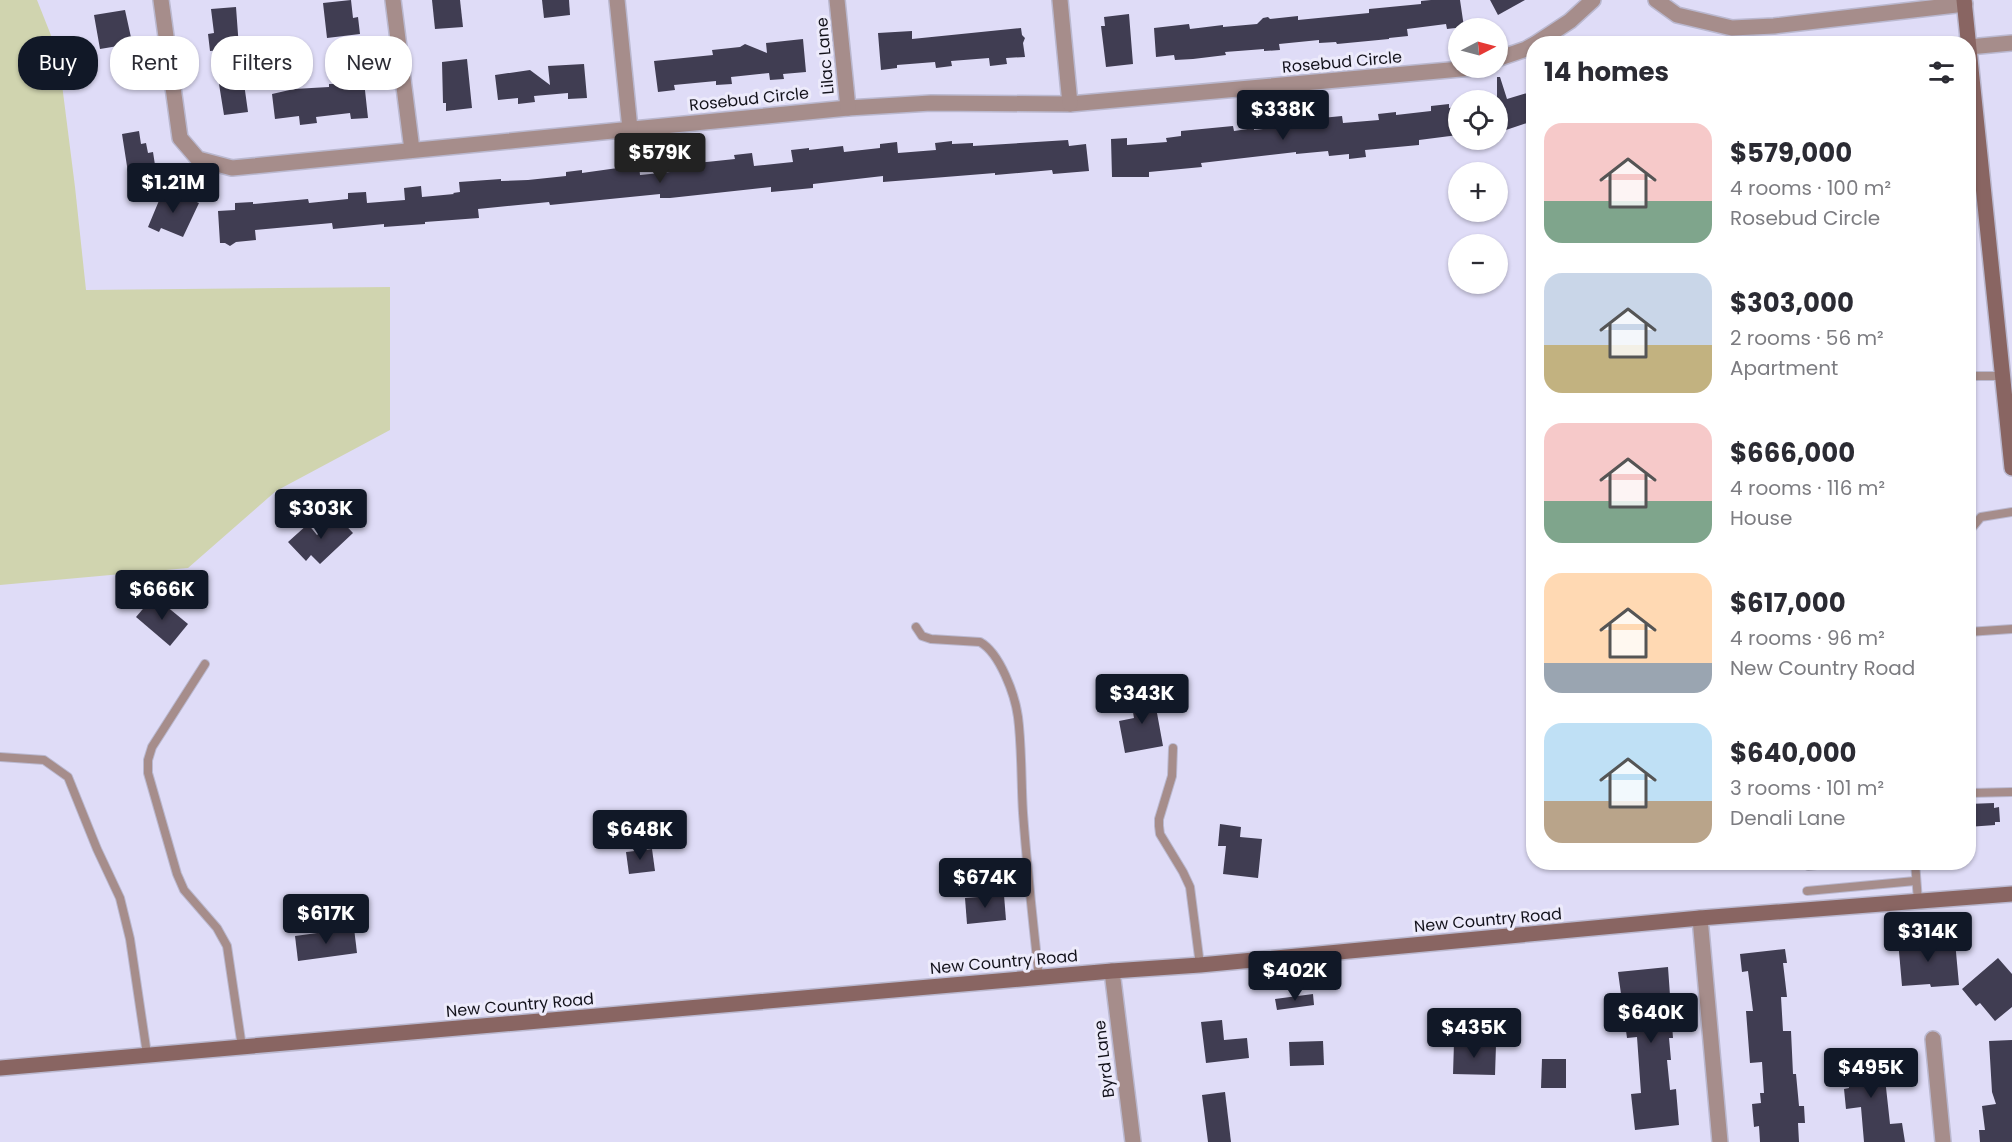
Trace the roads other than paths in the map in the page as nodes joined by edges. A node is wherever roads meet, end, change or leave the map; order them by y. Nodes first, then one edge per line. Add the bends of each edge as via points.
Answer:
1 (161, 0) edge
2 (393, 0) edge
3 (617, 0) edge
4 (837, 0) edge
5 (1060, 0) edge
6 (1593, 0) edge
7 (1656, 0) edge
8 (1964, 2) edge
9 (1547, 36) edge
10 (1968, 36) edge
11 (2012, 43) edge
12 (1976, 46) edge
13 (1526, 47) edge
14 (1508, 55) edge
15 (1448, 70) edge
16 (1070, 104) junction
17 (848, 108) junction
18 (1976, 115) edge
19 (630, 129) junction
20 (412, 150) junction
21 (1976, 376) edge
22 (2003, 376) junction
23 (2012, 468) edge
24 (2012, 512) edge
25 (1976, 524) edge
26 (916, 627) dead end
27 (2012, 629) edge
28 (1976, 631) edge
29 (205, 664) dead end
30 (1173, 748) dead end
31 (0, 757) edge
32 (2012, 792) edge
33 (1976, 793) edge
34 (1915, 870) edge
35 (1915, 881) junction
36 (1807, 891) dead end
37 (2012, 894) edge
38 (1918, 901) junction
39 (1701, 918) junction
40 (1200, 965) junction
41 (1112, 971) junction
42 (1039, 977) junction
43 (1933, 1039) dead end
44 (242, 1047) junction
45 (147, 1054) junction
46 (0, 1068) edge
47 (1133, 1142) edge
48 (1720, 1142) edge
49 (1943, 1142) edge

1 - 20 street, Rosebud Circle via 180,138 198,159 232,168
2 - 20 street
3 - 19 street
4 - 17 street, Lilac Lane
5 - 16 street
6 - 9 street
7 - 8 street via 1677,15 1732,28
8 - 10 street
11 - 12 street
13 - 14 street
15 - 16 street, Rosebud Circle
16 - 17 street, Rosebud Circle via 932,103
17 - 19 street, Rosebud Circle
18 - 22 street
19 - 20 street, Rosebud Circle
21 - 22 lane
22 - 23 street
24 - 25 lane via 1981,517
26 - 42 lane via 922,636 931,639 986,645 1001,667 1011,693 1018,716 1026,859
27 - 28 lane
29 - 44 lane via 152,747 148,773 180,882 227,946
30 - 40 lane via 1172,776 1159,826 1190,887
31 - 45 lane via 44,760 68,777 120,898
32 - 33 lane
34 - 35 lane
35 - 36 lane
35 - 38 lane
37 - 38 street, New Country Road
38 - 39 street, New Country Road
39 - 40 street, New Country Road
39 - 48 street
40 - 41 street, New Country Road
41 - 42 street, New Country Road
41 - 47 street, Byrd Lane
42 - 44 street, New Country Road
43 - 49 street
44 - 45 street, New Country Road
45 - 46 street, New Country Road

